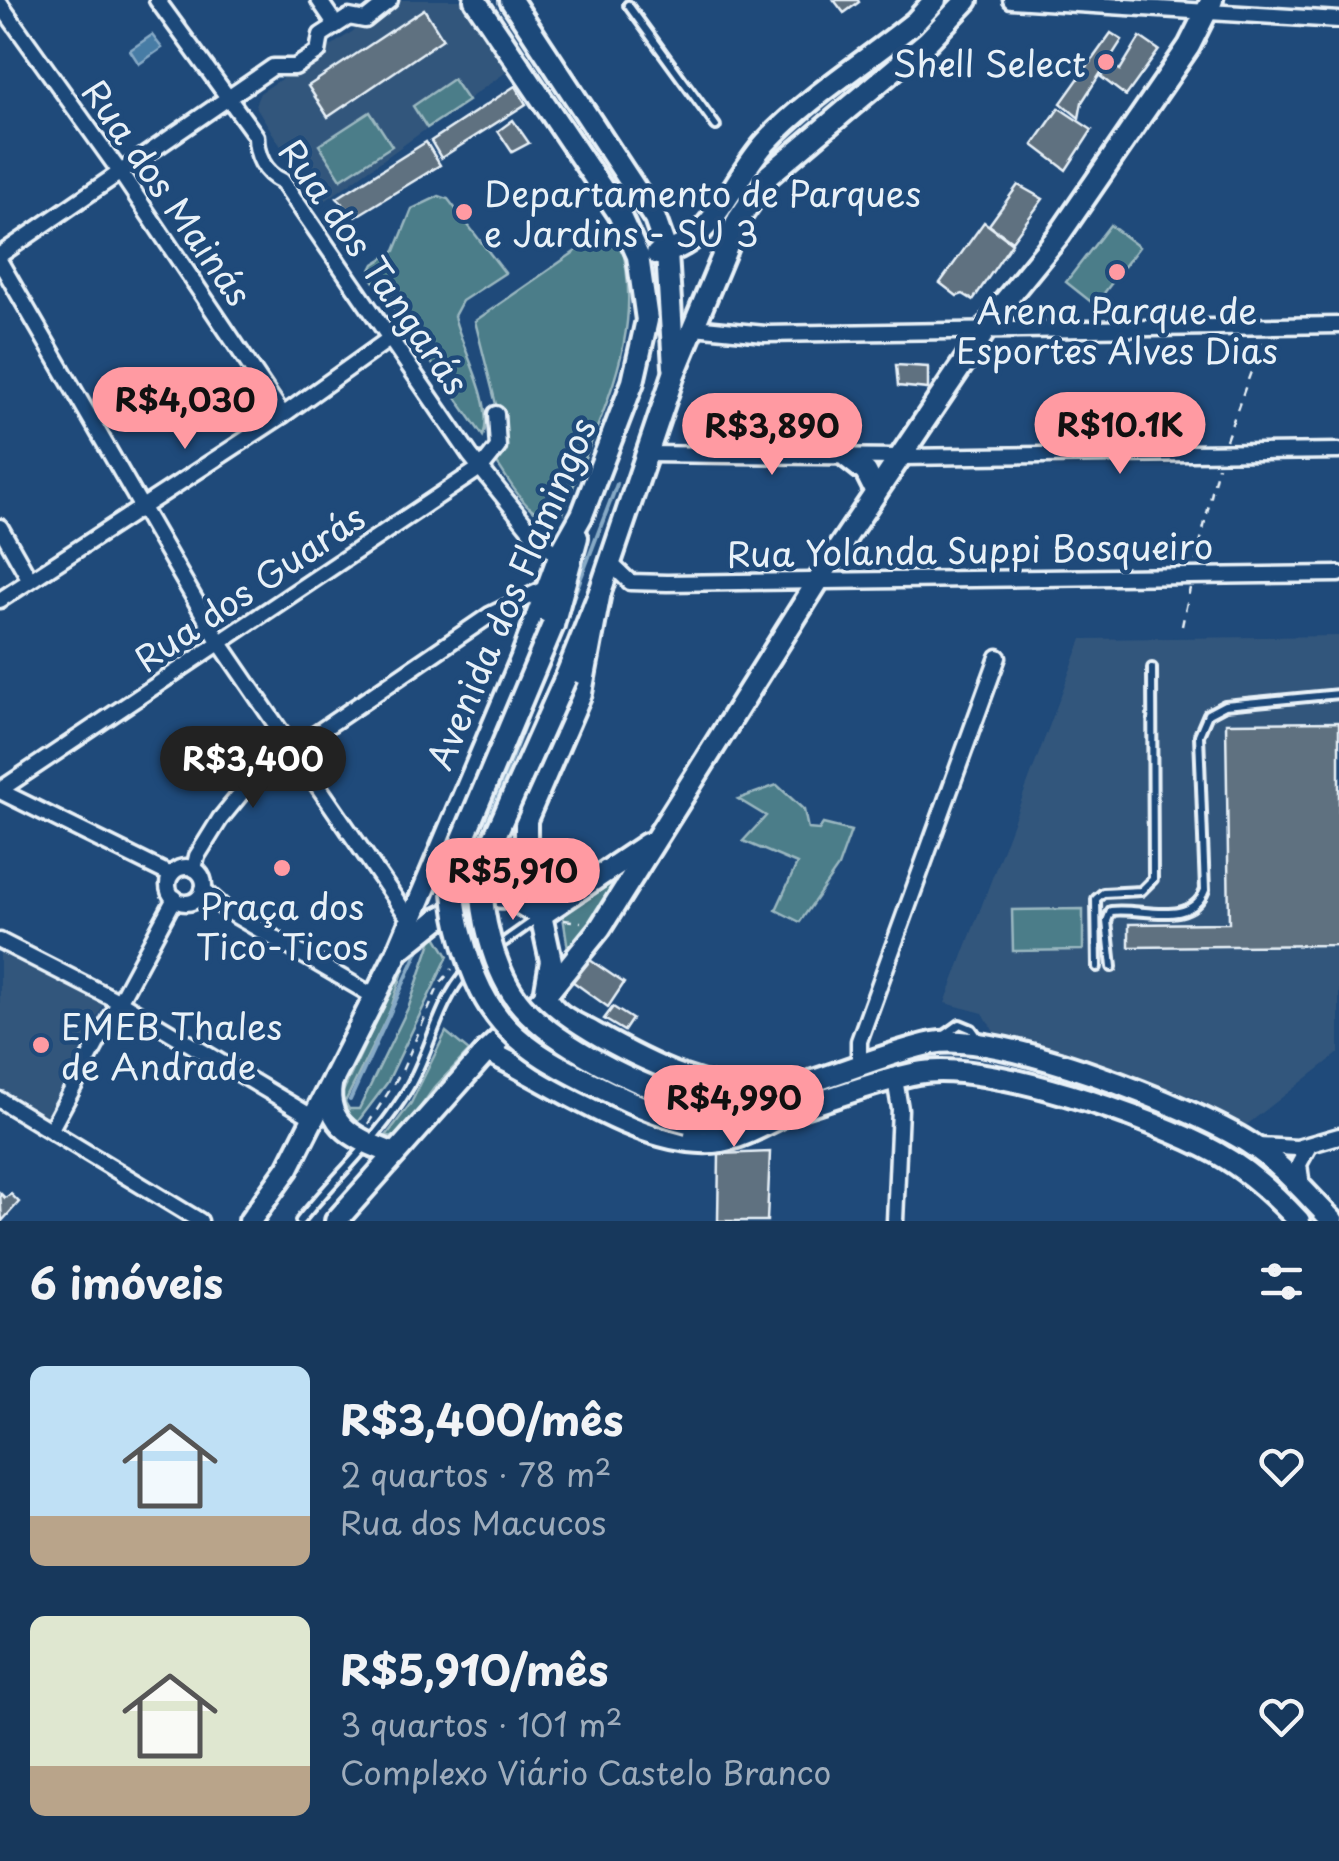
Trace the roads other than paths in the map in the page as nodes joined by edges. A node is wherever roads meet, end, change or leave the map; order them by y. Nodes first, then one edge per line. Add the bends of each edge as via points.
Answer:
1 (157, 0) edge
2 (318, 0) edge
3 (390, 0) edge
4 (475, 0) edge
5 (511, 0) edge
6 (934, 0) edge
7 (967, 0) edge
8 (1012, 0) edge
9 (1108, 3) edge
10 (0, 4) edge
11 (628, 5) dead end
12 (1208, 7) edge
13 (1339, 20) edge
14 (336, 25) junction
15 (226, 98) junction
16 (716, 126) dead end
17 (120, 172) junction
18 (637, 251) junction
19 (667, 252) junction
20 (0, 258) edge
21 (1004, 301) junction
22 (1339, 326) edge
23 (694, 327) junction
24 (986, 328) junction
25 (1044, 328) junction
26 (392, 338) junction
27 (674, 374) junction
28 (496, 414) dead end
29 (283, 415) junction
30 (1339, 451) edge
31 (646, 454) junction
32 (847, 457) junction
33 (900, 458) junction
34 (483, 466) junction
35 (876, 492) junction
36 (139, 508) junction
37 (582, 515) junction
38 (0, 527) edge
39 (559, 556) junction
40 (610, 564) junction
41 (1339, 574) edge
42 (30, 580) junction
43 (816, 582) junction
44 (548, 587) junction
45 (600, 592) junction
46 (0, 600) edge
47 (220, 643) junction
48 (998, 657) dead end
49 (1152, 668) dead end
50 (1339, 694) edge
51 (292, 747) junction
52 (0, 790) edge
53 (449, 825) junction
54 (660, 834) junction
55 (526, 846) junction
56 (194, 869) junction
57 (171, 875) junction
58 (203, 888) junction
59 (175, 898) junction
60 (549, 917) junction
61 (410, 920) junction
62 (0, 941) edge
63 (398, 950) junction
64 (1097, 967) dead end
65 (1112, 967) dead end
66 (545, 996) junction
67 (375, 997) junction
68 (118, 1000) junction
69 (560, 1015) junction
70 (487, 1051) junction
71 (512, 1063) junction
72 (859, 1064) junction
73 (333, 1078) junction
74 (894, 1079) junction
75 (774, 1090) junction
76 (0, 1100) edge
77 (689, 1112) junction
78 (312, 1117) junction
79 (778, 1118) junction
80 (52, 1128) junction
81 (1339, 1136) edge
82 (365, 1138) junction
83 (1251, 1144) junction
84 (1309, 1146) junction
85 (395, 1154) junction
86 (1302, 1189) junction
87 (255, 1218) edge
88 (300, 1219) edge
89 (200, 1221) edge
90 (336, 1221) edge
91 (895, 1221) edge
92 (1299, 1221) edge
93 (1333, 1221) edge

1 - 15 street, Rua dos Tangarás
2 - 14 street
3 - 14 street via 365,20 348,17
4 - 18 main road
5 - 19 main road via 655,219
6 - 19 main road via 780,128 700,235
7 - 23 main road via 928,42 769,174 726,242
8 - 9 street
9 - 12 street
10 - 17 street, Rua dos Mainás
11 - 16 lane
12 - 13 street
12 - 21 main road via 1189,46 1059,234
14 - 15 street via 321,35 318,52 295,67 273,67
15 - 17 street
15 - 26 street, Rua dos Tangarás via 256,136 264,165
17 - 20 street
17 - 29 street, Rua dos Mainás
18 - 19 main road
18 - 37 main road, Avenida dos Flamingos via 646,286 643,343
19 - 27 main road
20 - 36 street
21 - 24 main road
21 - 25 street
22 - 25 street
23 - 24 street via 765,334
23 - 27 main road
24 - 25 street
24 - 33 main road
26 - 29 street
26 - 34 street, Rua dos Tangarás
27 - 31 main road
28 - 34 street via 498,446
29 - 36 street
30 - 33 street
31 - 32 street
31 - 40 main road
32 - 33 street
32 - 35 main road via 866,472
33 - 35 main road
34 - 39 street, Rua dos Tangarás via 526,526
34 - 47 street, Rua dos Guarás
35 - 43 main road
36 - 42 street
36 - 47 street
37 - 39 main road, Avenida dos Flamingos
37 - 77 main road, bridge via 553,625 457,853 452,889 486,1003 514,1039 636,1106
38 - 42 street
39 - 44 main road, Avenida dos Flamingos
40 - 43 street, Rua Yolanda Suppi Bosqueiro via 640,583
40 - 45 main road
41 - 43 street, Rua Yolanda Suppi Bosqueiro
42 - 46 street
43 - 54 main road
44 - 51 street via 490,615
44 - 53 main road, Avenida dos Flamingos
45 - 55 main road via 584,682 532,804
45 - 77 main road, bridge via 482,865 480,891 511,991 534,1017
47 - 51 street
47 - 52 street, Rua dos Guarás
48 - 72 street via 859,1041
49 - 64 lane via 1153,879 1141,892 1096,899
50 - 65 lane via 1224,705 1208,714 1199,735 1205,890 1195,906 1176,914 1110,911
51 - 56 street via 241,791
51 - 61 street
52 - 57 street
53 - 55 main road via 458,864 475,876 500,871
53 - 61 main road, Avenida dos Flamingos
54 - 60 main road
54 - 66 main road via 600,928
55 - 60 main road
56 - 57 street
56 - 58 street
57 - 59 street
58 - 59 street via 192,902
58 - 67 street via 226,910
59 - 68 street
60 - 63 main road via 510,898 485,896 438,919
60 - 66 main road
60 - 82 lane via 460,979 411,1085
61 - 63 main road, Avenida dos Flamingos
62 - 68 street
63 - 67 main road, Avenida dos Flamingos
66 - 69 main road
66 - 70 main road
67 - 73 main road, Avenida dos Flamingos
68 - 78 street
68 - 80 street
69 - 71 main road via 538,1023 515,1045
69 - 75 main road via 692,1082
70 - 71 main road
70 - 85 main road
71 - 79 main road via 645,1129 682,1140 721,1141
72 - 75 main road
72 - 83 main road via 939,1042 982,1045 1179,1108
73 - 78 main road, Avenida dos Flamingos
73 - 82 main road via 334,1117
74 - 79 main road
74 - 91 street via 900,1109
74 - 92 main road via 947,1069 976,1072 1175,1133 1243,1170
75 - 77 main road
76 - 80 street
77 - 79 main road via 740,1124
78 - 87 main road, Avenida dos Flamingos
80 - 89 street
81 - 84 street
82 - 85 main road
82 - 88 lane
83 - 84 street
83 - 86 main road
84 - 86 street via 1299,1164
85 - 90 main road
86 - 93 main road

